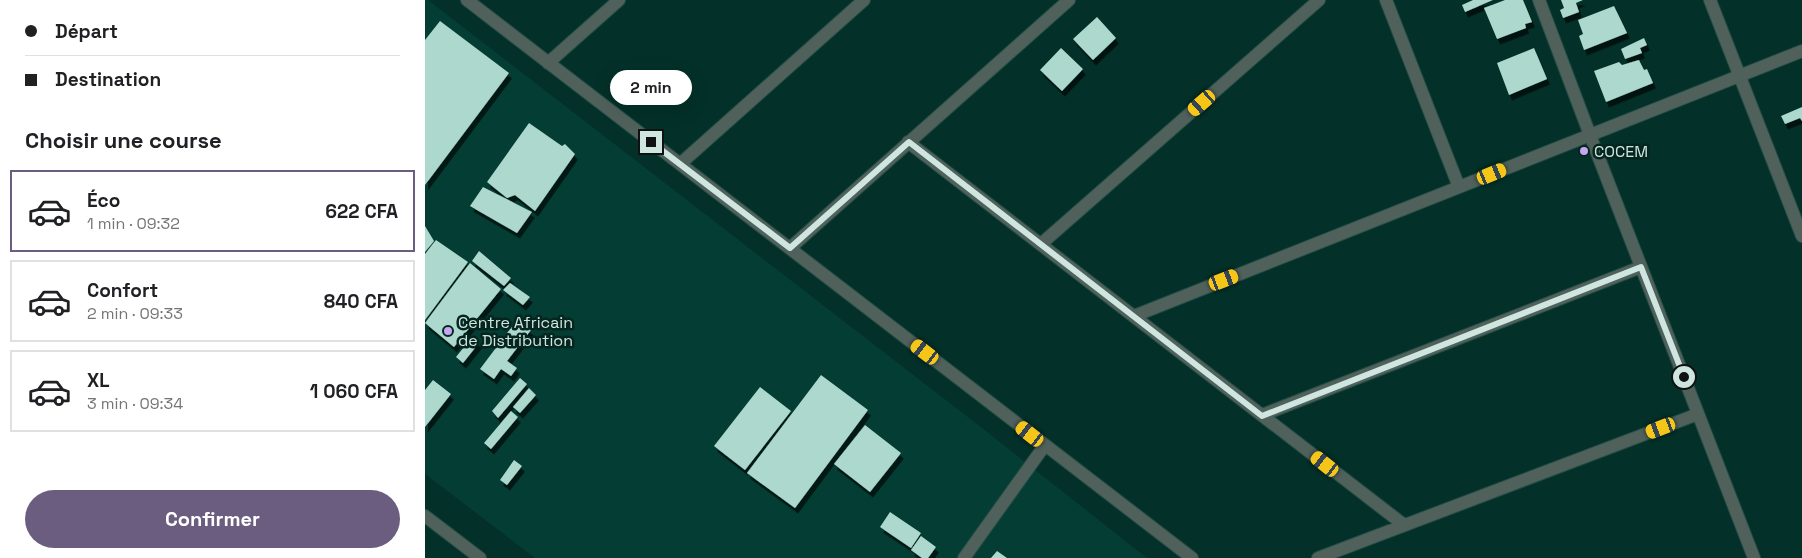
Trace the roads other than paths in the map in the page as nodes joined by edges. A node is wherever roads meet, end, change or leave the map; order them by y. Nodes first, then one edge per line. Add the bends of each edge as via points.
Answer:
1 (467, 0) edge
2 (619, 0) edge
3 (864, 0) edge
4 (1069, 0) edge
5 (1319, 0) edge
6 (1386, 0) edge
7 (1539, 0) edge
8 (1711, 0) edge
9 (1802, 51) edge
10 (548, 63) junction
11 (1740, 76) junction
12 (1590, 135) junction
13 (909, 142) junction
14 (680, 164) junction
15 (1459, 187) junction
16 (1802, 236) edge
17 (1041, 244) junction
18 (790, 248) junction
19 (1641, 267) junction
20 (1133, 316) junction
21 (1698, 414) junction
22 (1262, 416) junction
23 (1045, 445) junction
24 (425, 516) edge
25 (1403, 525) junction
26 (480, 558) edge
27 (963, 558) edge
28 (1192, 558) edge
29 (1318, 558) edge
30 (1754, 558) edge

1 - 10 street
2 - 10 street
3 - 14 street
4 - 13 street
5 - 17 street
6 - 15 street
7 - 12 street
8 - 11 street
9 - 11 street
10 - 14 street
11 - 12 street
11 - 16 street
12 - 15 street
12 - 19 street
13 - 17 street
13 - 18 street
14 - 18 street
15 - 20 street
17 - 20 street
18 - 23 street
19 - 21 street
19 - 22 street
20 - 22 street
21 - 25 street
21 - 30 street
22 - 25 street
23 - 27 street
23 - 28 street
24 - 26 street
25 - 29 street

